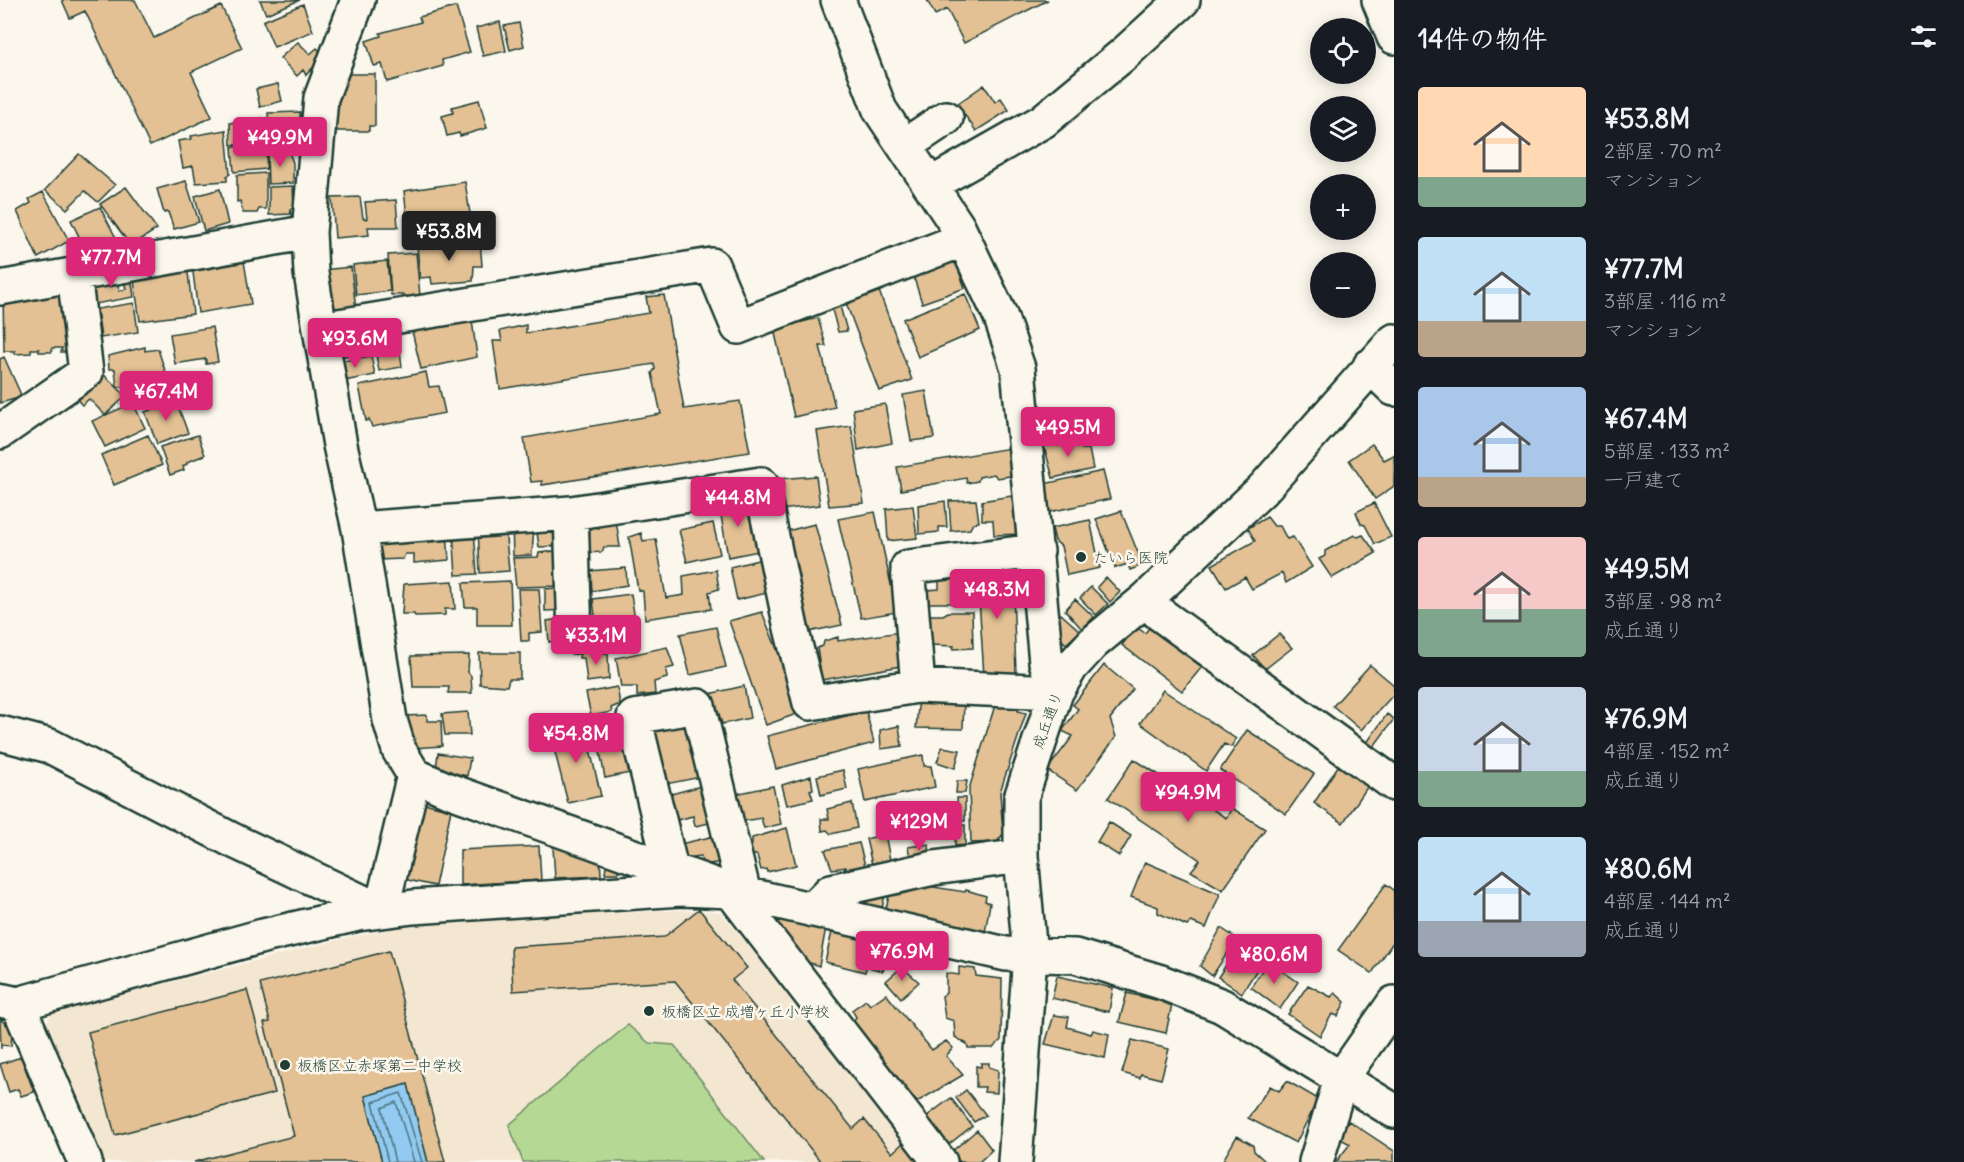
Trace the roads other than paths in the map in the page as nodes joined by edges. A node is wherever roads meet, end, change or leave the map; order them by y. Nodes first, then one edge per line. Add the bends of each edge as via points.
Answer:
1 (358, 0) edge
2 (838, 0) edge
3 (1183, 0) edge
4 (1378, 0) edge
5 (1394, 37) edge
6 (946, 117) dead end
7 (904, 146) junction
8 (930, 185) junction
9 (309, 232) junction
10 (964, 239) junction
11 (74, 274) junction
12 (0, 288) edge
13 (320, 330) junction
14 (1394, 341) edge
15 (1370, 366) junction
16 (1394, 389) edge
17 (0, 432) edge
18 (571, 513) junction
19 (359, 529) junction
20 (1037, 551) junction
21 (1145, 600) junction
22 (575, 636) dead end
23 (918, 686) junction
24 (1056, 692) junction
25 (0, 732) edge
26 (414, 775) junction
27 (1394, 784) edge
28 (1021, 855) junction
29 (671, 869) junction
30 (738, 893) junction
31 (812, 910) junction
32 (381, 911) junction
33 (1030, 955) junction
34 (9, 1003) edge
35 (1394, 1003) edge
36 (1341, 1079) junction
37 (1394, 1111) edge
38 (85, 1162) edge
39 (940, 1162) edge
40 (1015, 1162) edge
41 (1316, 1162) edge

1 - 9 street via 321,98
2 - 7 street via 880,110
3 - 8 street via 1043,121
4 - 5 street
6 - 7 street
7 - 8 street
8 - 10 street
9 - 11 street
9 - 13 street
10 - 13 street via 738,327 712,265
10 - 20 street via 1000,315 1018,368
11 - 12 street
11 - 17 street via 86,372
13 - 19 street
14 - 15 street, 成丘通り
15 - 16 street
15 - 21 street, 成丘通り via 1263,489
18 - 19 street
18 - 22 street
18 - 23 street via 761,484 810,703
19 - 26 street via 390,720 399,750
20 - 23 street via 908,567
20 - 24 street via 1046,662
21 - 24 street, 成丘通り via 1093,643 1071,667
21 - 27 street
23 - 24 street
24 - 28 street, 成丘通り via 1021,798
25 - 32 street via 50,746
26 - 29 street
26 - 32 street
28 - 31 street via 934,868 831,891
28 - 33 street, 成丘通り
29 - 30 street
29 - 30 street via 634,717 698,706
30 - 31 street
30 - 32 street via 681,889
30 - 39 street
31 - 33 street via 1006,954
32 - 34 street via 263,936
33 - 36 street via 1074,956 1192,993 1250,1022
33 - 40 street, 成丘通り
34 - 38 street
35 - 36 street
36 - 37 street
36 - 41 street

